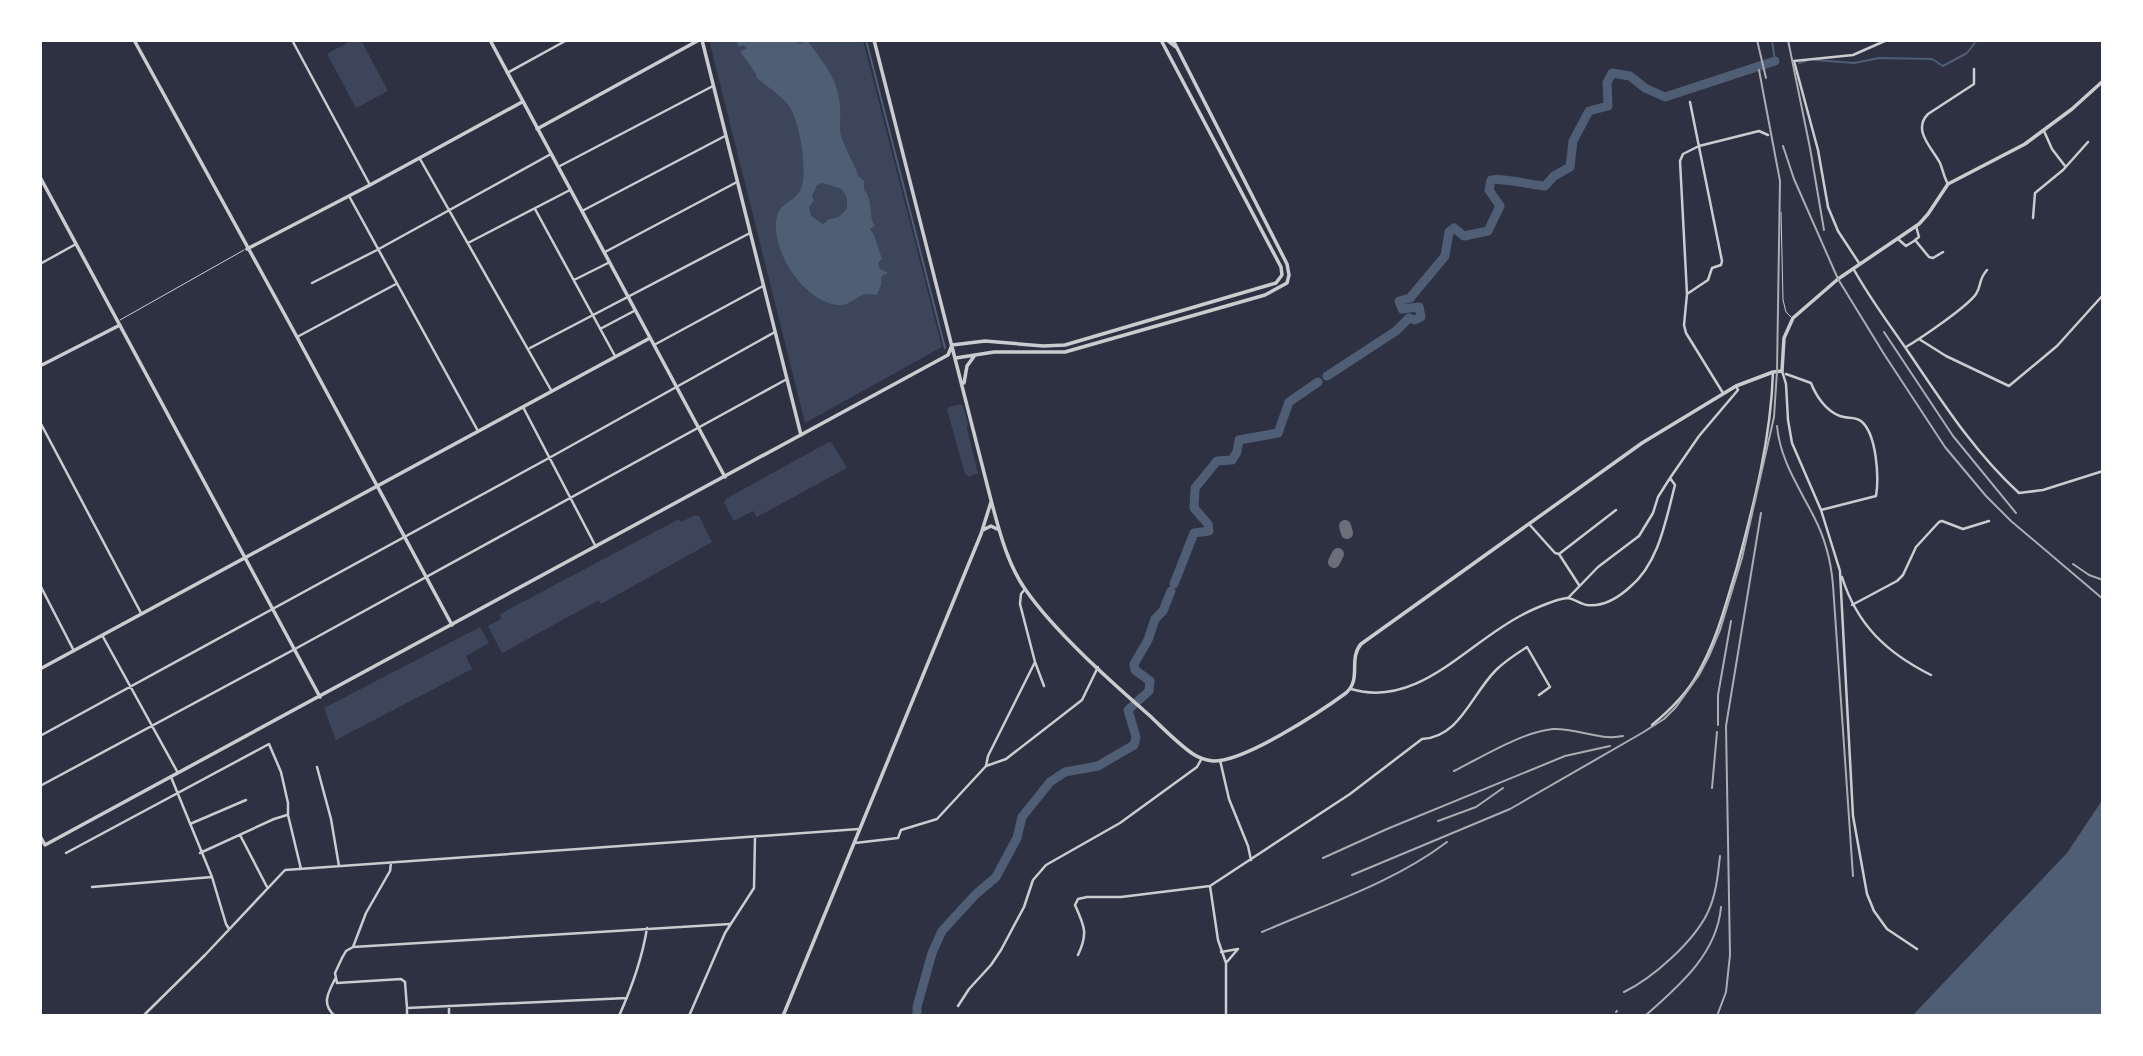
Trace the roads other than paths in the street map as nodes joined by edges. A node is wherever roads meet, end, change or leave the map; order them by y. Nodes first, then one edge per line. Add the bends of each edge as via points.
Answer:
1 (134, 40) edge
2 (292, 40) edge
3 (489, 40) edge
4 (566, 40) edge
5 (701, 40) edge
6 (874, 40) edge
7 (1161, 40) edge
8 (1167, 40) edge
9 (1174, 40) edge
10 (1887, 40) edge
11 (1178, 48) junction
12 (1973, 69) dead end
13 (507, 72) junction
14 (2103, 81) edge
15 (713, 86) junction
16 (522, 102) junction
17 (1690, 102) dead end
18 (537, 129) junction
19 (2045, 131) junction
20 (1768, 135) dead end
21 (725, 136) junction
22 (2088, 142) dead end
23 (1699, 146) junction
24 (551, 154) junction
25 (420, 158) junction
26 (2065, 166) junction
27 (558, 167) junction
28 (40, 177) edge
29 (737, 182) junction
30 (1948, 184) junction
31 (370, 185) junction
32 (570, 190) junction
33 (349, 196) junction
34 (449, 209) junction
35 (535, 209) junction
36 (582, 211) junction
37 (1781, 212) dead end
38 (2033, 218) dead end
39 (1916, 226) junction
40 (750, 233) junction
41 (1898, 239) junction
42 (1915, 240) junction
43 (468, 243) junction
44 (76, 244) junction
45 (247, 249) junction
46 (377, 250) junction
47 (605, 252) junction
48 (1943, 252) dead end
49 (610, 262) junction
50 (40, 264) edge
51 (1859, 264) junction
52 (1853, 268) junction
53 (1987, 270) dead end
54 (1282, 275) junction
55 (1289, 276) junction
56 (574, 280) junction
57 (312, 283) dead end
58 (397, 284) junction
59 (764, 286) junction
60 (1687, 294) junction
61 (2103, 295) edge
62 (628, 298) junction
63 (1214, 303) junction
64 (1216, 310) junction
65 (635, 311) junction
66 (593, 315) junction
67 (1157, 318) junction
68 (1793, 318) junction
69 (119, 323) junction
70 (1160, 327) junction
71 (600, 329) junction
72 (775, 332) junction
73 (297, 337) junction
74 (650, 338) junction
75 (1919, 339) junction
76 (654, 345) junction
77 (952, 345) junction
78 (1905, 347) junction
79 (528, 349) junction
80 (976, 354) junction
81 (948, 355) junction
82 (615, 356) junction
83 (956, 358) junction
84 (40, 366) edge
85 (1773, 372) junction
86 (1783, 372) junction
87 (788, 378) junction
88 (963, 385) junction
89 (1736, 386) junction
90 (677, 388) junction
91 (551, 390) junction
92 (1723, 393) junction
93 (522, 406) junction
94 (40, 422) edge
95 (698, 428) junction
96 (478, 431) junction
97 (801, 435) junction
98 (549, 458) junction
99 (2103, 471) edge
100 (725, 477) junction
101 (1670, 478) junction
102 (378, 486) junction
103 (569, 498) junction
104 (991, 500) junction
105 (1616, 510) dead end
106 (1821, 510) junction
107 (1989, 521) dead end
108 (1529, 524) junction
109 (981, 534) junction
110 (1000, 534) junction
111 (405, 536) junction
112 (596, 547) junction
113 (1559, 554) junction
114 (246, 558) junction
115 (1840, 572) junction
116 (427, 575) junction
117 (1579, 584) junction
118 (40, 585) edge
119 (1025, 589) junction
120 (1568, 598) junction
121 (1852, 605) junction
122 (273, 609) junction
123 (141, 613) junction
124 (452, 625) junction
125 (102, 635) junction
126 (295, 649) junction
127 (75, 651) junction
128 (1035, 662) junction
129 (1098, 667) junction
130 (40, 669) edge
131 (1931, 675) dead end
132 (131, 686) junction
133 (1044, 686) dead end
134 (1351, 689) junction
135 (1539, 695) dead end
136 (320, 697) junction
137 (1652, 724) dead end
138 (153, 725) junction
139 (40, 736) edge
140 (1202, 758) junction
141 (1220, 760) junction
142 (986, 766) junction
143 (317, 767) dead end
144 (178, 773) junction
145 (172, 777) junction
146 (40, 786) edge
147 (178, 793) junction
148 (246, 800) dead end
149 (288, 815) junction
150 (190, 824) junction
151 (859, 829) junction
152 (240, 835) junction
153 (40, 836) edge
154 (755, 837) junction
155 (854, 843) junction
156 (66, 853) dead end
157 (200, 853) junction
158 (1251, 860) junction
159 (391, 863) junction
160 (339, 866) junction
161 (301, 869) junction
162 (212, 877) junction
163 (1210, 886) junction
164 (92, 887) dead end
165 (267, 887) junction
166 (730, 924) junction
167 (647, 928) junction
168 (229, 929) junction
169 (353, 947) junction
170 (1917, 949) dead end
171 (1221, 953) junction
172 (1077, 955) dead end
173 (1226, 963) junction
174 (335, 979) junction
175 (627, 998) junction
176 (449, 1006) junction
177 (958, 1006) dead end
178 (407, 1008) junction
179 (143, 1016) edge
180 (335, 1016) edge
181 (407, 1016) edge
182 (449, 1016) edge
183 (619, 1016) edge
184 (688, 1016) edge
185 (783, 1016) edge
186 (1226, 1016) edge

1 - 45 street
2 - 31 street
3 - 13 street
4 - 13 street
5 - 15 street
5 - 18 street
6 - 77 street
7 - 54 street
8 - 11 street
9 - 11 street
10 - 51 street via 1853,55 1794,61 1828,207
11 - 55 street
12 - 30 street via 1974,84 1923,121 1922,133
13 - 16 street
14 - 19 street
15 - 21 street
15 - 27 street
16 - 18 street
16 - 25 street
17 - 23 street
18 - 24 street
19 - 26 street
19 - 30 street
20 - 23 street via 1759,131
21 - 29 street
21 - 36 street
22 - 26 street
23 - 60 street via 1680,160
23 - 60 street via 1722,261 1712,268 1708,280
24 - 27 street
24 - 34 street
25 - 31 street
25 - 34 street
26 - 38 street via 2035,192
27 - 32 street
28 - 44 street
29 - 40 street
29 - 47 street
30 - 39 street
31 - 33 street
32 - 35 street
32 - 36 street
33 - 45 street
33 - 46 street
34 - 43 street
34 - 46 street
35 - 43 street
35 - 56 street
36 - 47 street
37 - 68 lane via 1783,300
39 - 41 street
39 - 42 street via 1919,237
40 - 59 street
40 - 62 street
41 - 42 street via 1906,246
41 - 51 street
42 - 48 street via 1930,258
43 - 79 street
44 - 50 street
44 - 69 street
45 - 69 lane
45 - 73 street
46 - 57 street
46 - 58 street
47 - 49 street
49 - 56 street
49 - 62 street
51 - 52 street
52 - 68 street
52 - 78 street
53 - 75 street via 1971,300
54 - 55 street
54 - 63 street via 1274,284
55 - 64 street via 1280,289
56 - 66 street
58 - 73 street
58 - 96 street
59 - 72 street
59 - 76 street
60 - 92 street via 1686,333
61 - 75 street via 2057,346 2009,386
62 - 65 street
62 - 66 street
63 - 64 street
63 - 67 street
64 - 70 street
65 - 71 street
65 - 74 street
66 - 71 street
66 - 79 street
67 - 70 street
67 - 77 street via 1065,345 985,341
68 - 86 street via 1784,338
69 - 84 street
69 - 114 street
70 - 80 street via 1065,352
71 - 82 street
72 - 87 street
72 - 90 street
73 - 102 street
74 - 76 street
74 - 82 street
75 - 78 street
76 - 90 street
77 - 81 street
77 - 83 street
78 - 99 street via 1983,457 2019,493
79 - 91 street
80 - 83 street
80 - 88 street via 967,366
81 - 83 street
81 - 97 street
82 - 91 street
83 - 88 street
85 - 86 street
85 - 89 street
85 - 137 street via 1765,450 1720,625 1698,674 1674,707
86 - 106 street via 1792,443
86 - 106 street via 1811,383 1821,401 1840,416 1859,419 1874,442 1876,496
87 - 95 street
87 - 97 street
88 - 104 street
89 - 92 street
89 - 101 street via 1738,390
90 - 95 street
90 - 98 street
91 - 93 street
92 - 108 street via 1642,443
93 - 96 street
93 - 98 street
94 - 123 street
95 - 100 street
95 - 103 street
96 - 102 street
97 - 100 street
98 - 103 street
98 - 111 street
100 - 112 street
101 - 117 street via 1639,537
101 - 120 street via 1675,485 1655,553 1633,585 1608,603 1587,605
102 - 111 street
102 - 114 street
103 - 112 street
103 - 116 street
104 - 109 street
104 - 110 street
105 - 113 street
106 - 115 street
107 - 121 street via 1963,529 1939,522 1916,547 1897,581
108 - 113 street
108 - 134 street via 1361,644 1355,653 1356,676
109 - 110 street via 991,526
109 - 151 street
110 - 119 street
111 - 116 street
111 - 122 street
112 - 124 street
113 - 117 street
114 - 122 street
114 - 123 street
115 - 121 street
115 - 170 street via 1853,816 1867,894 1887,929
116 - 124 street
116 - 126 street
117 - 120 street
118 - 127 street
119 - 128 street via 1020,604
119 - 129 street
120 - 134 street via 1519,616 1408,688 1377,694
121 - 131 street via 1884,646
122 - 126 street
122 - 132 street
123 - 125 street
124 - 136 street
125 - 127 street
125 - 132 street
126 - 136 street
126 - 138 street
127 - 130 street
128 - 133 street
128 - 142 street
129 - 140 street via 1186,749
129 - 142 street via 1082,700 1006,759
132 - 138 street
132 - 139 street
134 - 141 street via 1278,735
135 - 158 street via 1550,687 1527,647 1497,669 1450,730 1422,739
136 - 144 street
138 - 144 street
138 - 146 street
140 - 141 street
140 - 177 street via 1197,767 1120,823 1046,864 1033,880 1001,950
141 - 158 street
142 - 155 street via 937,820 901,830 898,838
143 - 160 street
144 - 145 street
145 - 147 street
145 - 153 street via 45,845
147 - 149 street via 269,744 281,772
147 - 150 street
147 - 156 street
148 - 150 street
149 - 152 street
149 - 161 street
150 - 157 street
151 - 154 street
151 - 155 street
152 - 157 street
152 - 165 street
154 - 159 street
154 - 166 street via 754,888
155 - 185 street
157 - 162 street
158 - 163 street
159 - 160 street
159 - 169 street
160 - 161 street
161 - 165 street via 282,872
162 - 164 street
162 - 168 street
163 - 171 street
163 - 172 street via 1078,899 1075,905 1085,936
165 - 168 street
166 - 167 street
166 - 184 street
167 - 169 street
167 - 175 street via 643,955
168 - 179 street
169 - 174 street via 344,953
171 - 173 street
171 - 173 street via 1238,949
173 - 186 street
174 - 178 street via 340,984 401,979
174 - 180 street via 326,996
175 - 176 street
175 - 183 street
176 - 178 street
176 - 182 street
178 - 181 street

